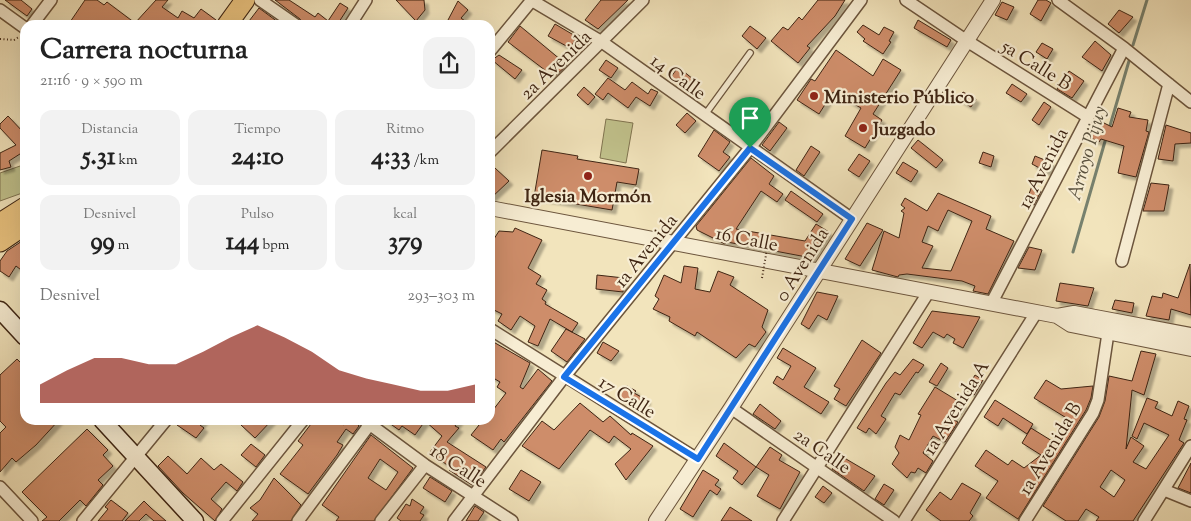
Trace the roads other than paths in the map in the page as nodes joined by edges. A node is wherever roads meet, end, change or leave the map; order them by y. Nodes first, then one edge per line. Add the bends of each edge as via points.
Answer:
1 (51, 0) edge
2 (245, 0) edge
3 (260, 0) edge
4 (366, 0) edge
5 (532, 0) edge
6 (644, 0) edge
7 (861, 0) edge
8 (906, 0) edge
9 (993, 0) edge
10 (1058, 0) edge
11 (0, 10) edge
12 (36, 20) edge
13 (231, 20) edge
14 (289, 20) edge
15 (353, 20) edge
16 (20, 24) edge
17 (967, 41) junction
18 (602, 42) junction
19 (495, 46) edge
20 (1124, 48) junction
21 (750, 53) dead end
22 (1168, 84) junction
23 (1191, 102) edge
24 (704, 116) junction
25 (1088, 117) junction
26 (495, 147) edge
27 (750, 148) junction
28 (495, 209) edge
29 (20, 210) edge
30 (852, 219) junction
31 (0, 223) edge
32 (20, 228) edge
33 (0, 242) edge
34 (673, 243) junction
35 (1122, 261) dead end
36 (819, 271) junction
37 (928, 293) junction
38 (992, 304) junction
39 (0, 310) edge
40 (1036, 313) junction
41 (1057, 316) junction
42 (20, 332) edge
43 (495, 332) edge
44 (1108, 333) junction
45 (1191, 335) edge
46 (1191, 349) edge
47 (564, 377) junction
48 (732, 408) junction
49 (107, 425) edge
50 (162, 425) edge
51 (299, 425) edge
52 (366, 425) edge
53 (374, 425) edge
54 (1191, 446) edge
55 (136, 457) junction
56 (698, 459) junction
57 (425, 465) junction
58 (819, 467) junction
59 (0, 487) edge
60 (1164, 490) junction
61 (474, 495) junction
62 (1191, 500) edge
63 (32, 521) edge
64 (83, 521) edge
65 (195, 521) edge
66 (222, 521) edge
67 (298, 521) edge
68 (381, 521) edge
69 (454, 521) edge
70 (512, 521) edge
71 (656, 521) edge
72 (783, 521) edge
73 (894, 521) edge
74 (904, 521) edge
75 (1025, 521) edge
76 (1144, 521) edge

1 - 12 street
2 - 13 main road
3 - 14 street
4 - 15 street
5 - 18 street, 14 Calle
5 - 19 street
6 - 18 street, 2a Avenida
7 - 27 street, 1a Avenida
8 - 17 street, 5a Calle B
9 - 17 street, 0 Avenida
10 - 20 street
11 - 16 street
17 - 25 street, 5a Calle B
17 - 30 street, 0 Avenida
18 - 24 street, 14 Calle
18 - 26 street, 2a Avenida
20 - 22 street
20 - 25 street, 1a Avenida
21 - 24 lane
22 - 23 street
22 - 35 street
24 - 27 street, 14 Calle
25 - 38 street, 1a Avenida
27 - 30 street, 14 Calle
27 - 34 street, 1a Avenida
28 - 34 street, 16 Calle
29 - 31 main road
30 - 36 street, 0 Avenida
32 - 33 main road
34 - 36 street, 16 Calle
34 - 47 street, 1a Avenida
36 - 37 street, 16 Calle
36 - 48 street, 0 Avenida
37 - 38 street, 16 Calle
37 - 58 street
38 - 40 street, 16 Calle
39 - 42 main road
40 - 41 street, 16 Calle
40 - 74 street, 1a Avenida A
41 - 44 street via 1071,325
41 - 45 street via 1074,312
43 - 47 street, 17 Calle
44 - 46 street
44 - 75 street, 1a Avenida B via 1098,400 1093,413
47 - 56 street, 17 Calle
47 - 61 street, 1a Avenida
48 - 56 street, 0 Avenida
48 - 58 street, 2a Calle
49 - 55 main road
50 - 55 street
51 - 66 street
52 - 67 street
53 - 57 street, 18 Calle
54 - 60 street
55 - 64 street
55 - 65 main road
56 - 71 street, 0 Avenida
57 - 61 street, 18 Calle
57 - 68 street
58 - 72 street
58 - 73 street, 2a Calle
59 - 63 street
60 - 62 street
60 - 76 street
61 - 69 street, 1a Avenida
61 - 70 street, 18 Calle

